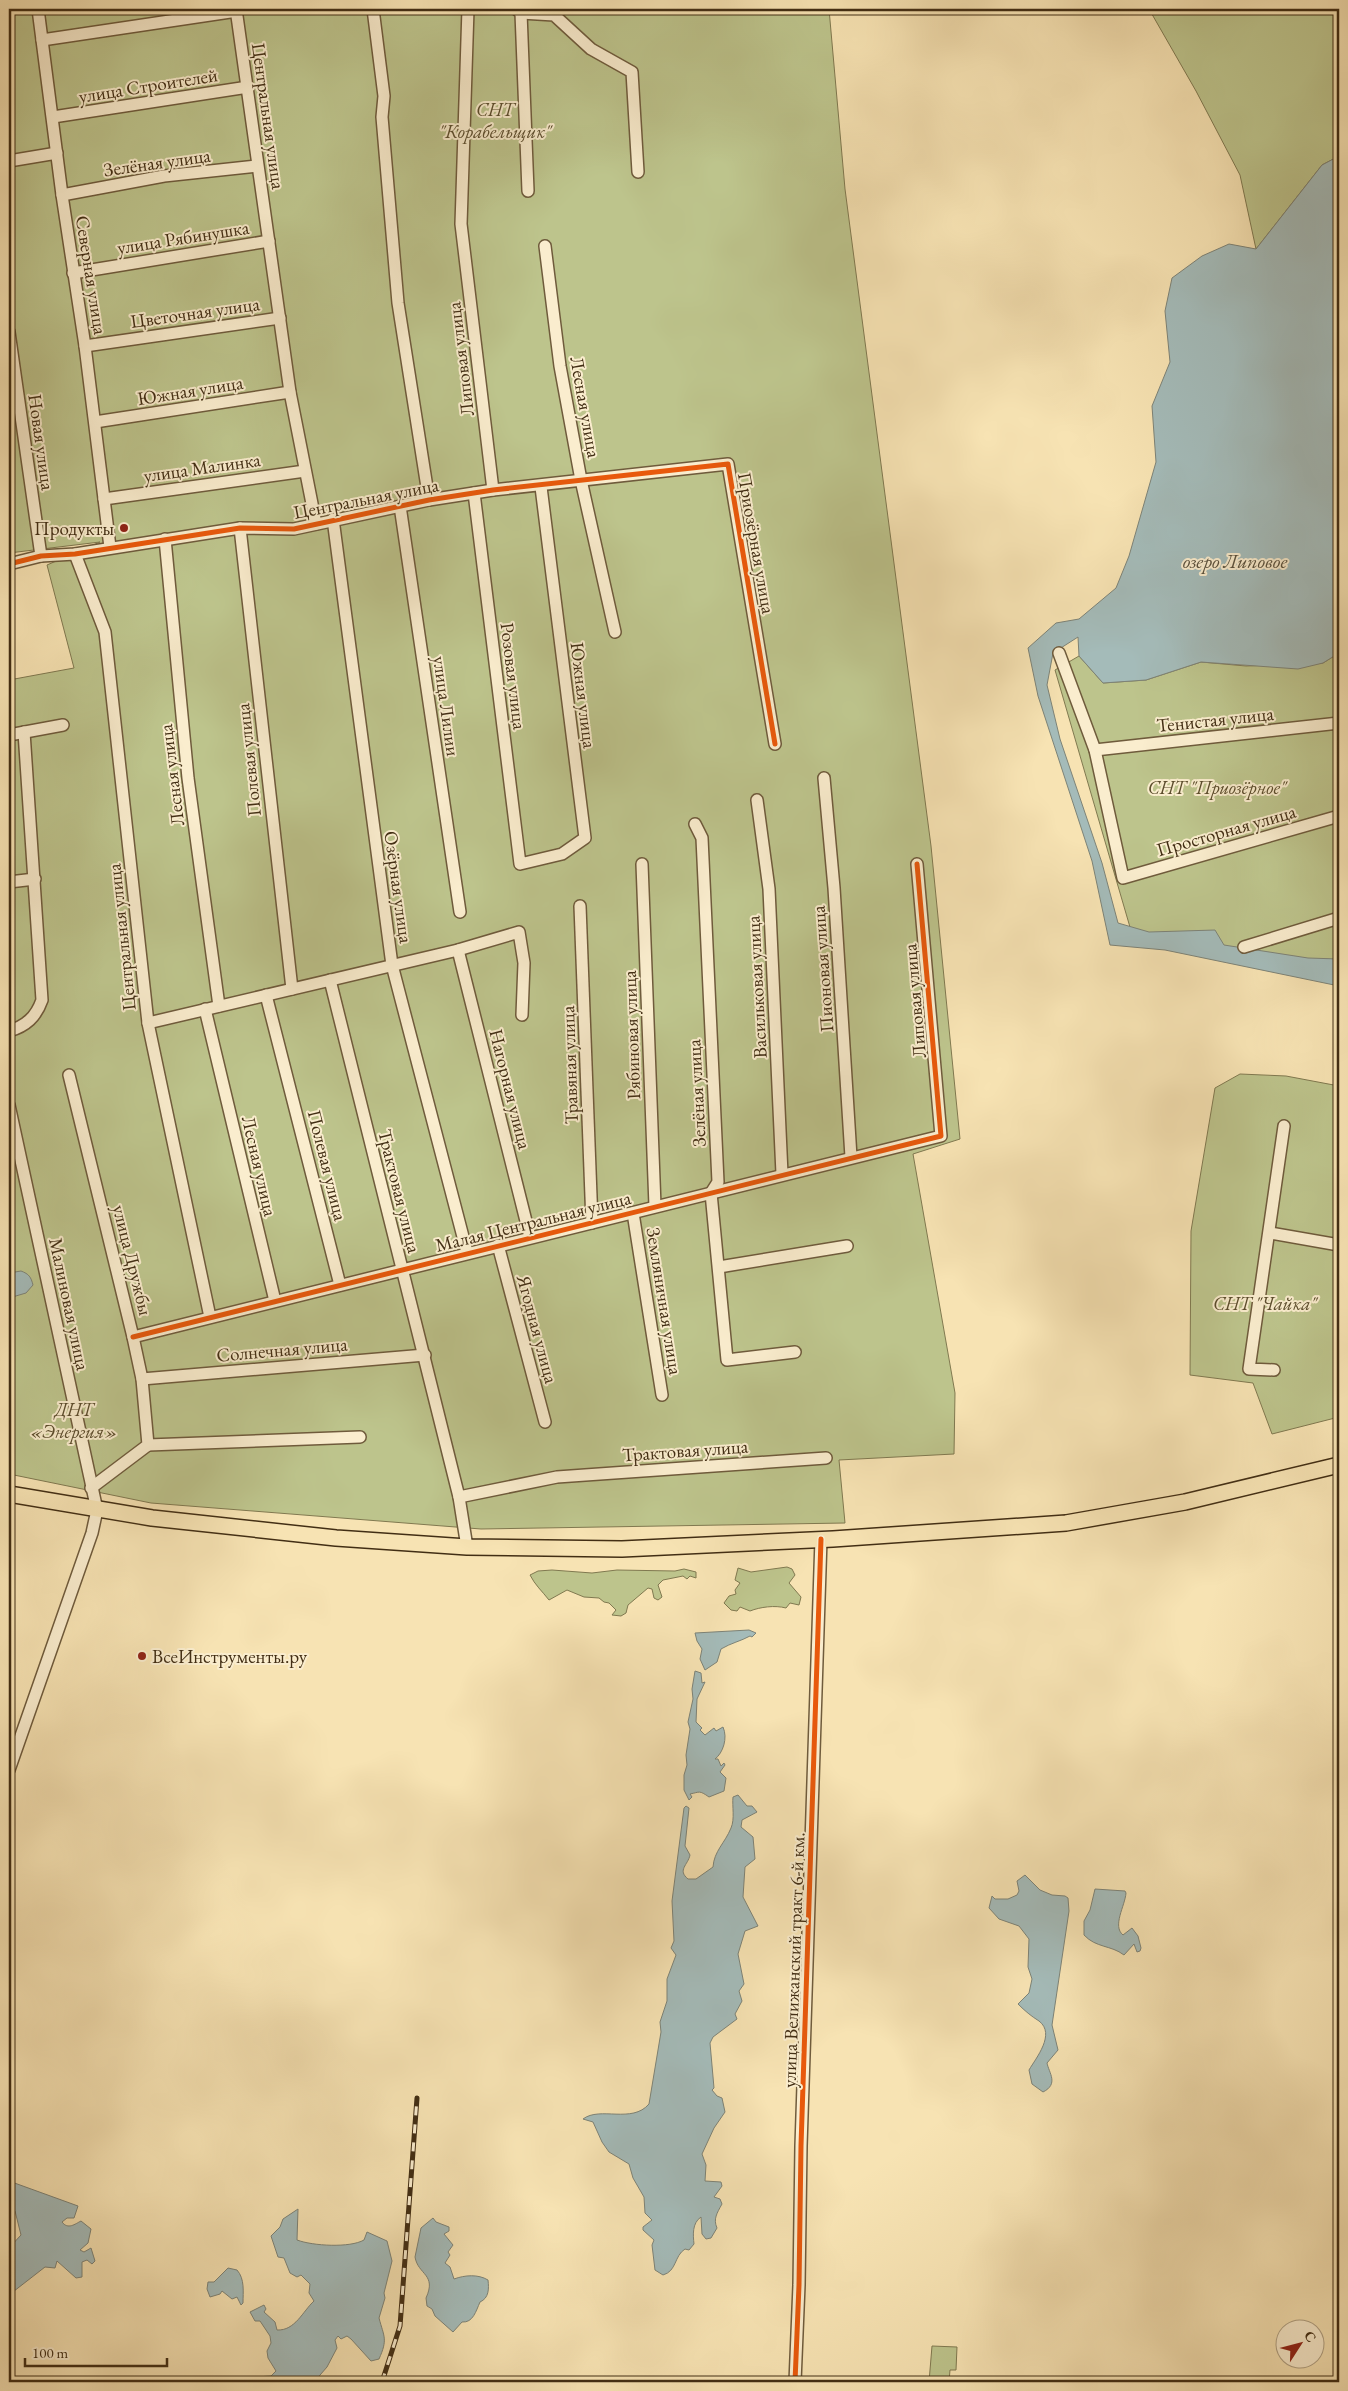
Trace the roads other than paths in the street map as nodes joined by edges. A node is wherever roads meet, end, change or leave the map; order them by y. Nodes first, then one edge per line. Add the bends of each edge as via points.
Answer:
1 (38, 9) edge
2 (373, 9) edge
3 (468, 9) edge
4 (237, 10) edge
5 (519, 11) edge
6 (42, 40) junction
7 (248, 87) junction
8 (53, 117) junction
9 (57, 154) junction
10 (9, 161) edge
11 (257, 166) junction
12 (638, 172) dead end
13 (528, 191) dead end
14 (62, 195) junction
15 (269, 241) junction
16 (545, 246) dead end
17 (73, 273) junction
18 (280, 318) junction
19 (9, 332) edge
20 (85, 346) junction
21 (290, 392) junction
22 (95, 422) junction
23 (305, 471) junction
24 (581, 480) junction
25 (541, 486) junction
26 (493, 490) junction
27 (474, 493) junction
28 (104, 499) junction
29 (429, 500) junction
30 (400, 506) junction
31 (333, 519) junction
32 (316, 524) junction
33 (240, 528) junction
34 (165, 539) junction
35 (110, 547) junction
36 (75, 554) junction
37 (41, 556) junction
38 (9, 564) edge
39 (615, 632) dead end
40 (1059, 653) dead end
41 (1339, 723) edge
42 (64, 725) dead end
43 (24, 732) junction
44 (9, 735) edge
45 (776, 744) dead end
46 (1095, 750) junction
47 (824, 778) dead end
48 (757, 800) dead end
49 (1339, 816) edge
50 (696, 824) dead end
51 (520, 864) joint
52 (642, 864) dead end
53 (917, 864) dead end
54 (35, 879) junction
55 (9, 882) edge
56 (580, 906) dead end
57 (460, 912) dead end
58 (1339, 918) edge
59 (1244, 947) dead end
60 (458, 950) junction
61 (392, 966) junction
62 (330, 980) junction
63 (292, 989) junction
64 (266, 995) junction
65 (219, 1006) junction
66 (205, 1010) junction
67 (522, 1015) dead end
68 (148, 1023) junction
69 (9, 1031) edge
70 (69, 1075) dead end
71 (9, 1105) edge
72 (1284, 1126) dead end
73 (941, 1136) joint
74 (851, 1157) junction
75 (782, 1174) junction
76 (711, 1193) junction
77 (656, 1206) junction
78 (633, 1213) junction
79 (592, 1222) junction
80 (1270, 1233) junction
81 (530, 1237) junction
82 (498, 1244) junction
83 (1339, 1245) edge
84 (847, 1246) dead end
85 (467, 1252) junction
86 (719, 1267) junction
87 (402, 1271) junction
88 (340, 1285) junction
89 (275, 1301) junction
90 (210, 1316) junction
91 (133, 1337) junction
92 (795, 1352) dead end
93 (425, 1355) junction
94 (1274, 1370) dead end
95 (142, 1379) junction
96 (662, 1395) dead end
97 (545, 1422) dead end
98 (360, 1437) dead end
99 (148, 1445) junction
100 (826, 1458) dead end
101 (1339, 1465) edge
102 (91, 1488) junction
103 (9, 1494) edge
104 (459, 1497) junction
105 (97, 1510) junction
106 (822, 1539) junction
107 (467, 1546) junction
108 (9, 1770) edge
109 (795, 2382) edge

1 - 6 street, Северная улица
2 - 29 street via 384,96 382,117 398,303
3 - 26 street, Липовая улица via 461,224
4 - 6 street
4 - 7 street, Центральная улица
5 - 12 street via 554,15 591,49 632,72
5 - 13 street
6 - 8 street, Северная улица
7 - 8 street, улица Строителей
7 - 11 street, Центральная улица
8 - 9 street, Северная улица
9 - 10 street
9 - 14 street, Северная улица
11 - 14 street, Зелёная улица via 164,176
11 - 15 street, Центральная улица
14 - 17 street, Северная улица
15 - 17 street, улица Рябинушка
15 - 18 street, Центральная улица
16 - 24 street, Лесная улица via 560,366
17 - 20 street, Северная улица
18 - 20 street, Цветочная улица
18 - 21 street, Центральная улица
19 - 37 street, Новая улица
20 - 22 street, Северная улица
21 - 22 street, Южная улица
21 - 23 street, Центральная улица
22 - 28 street, Северная улица
23 - 28 street, улица Малинка
23 - 32 street, Центральная улица
24 - 25 street, Центральная улица
24 - 39 street, Лесная улица
24 - 45 street, Приозёрная улица via 728,464
25 - 26 street, Центральная улица
25 - 51 street, Южная улица via 585,838 562,854
26 - 27 street, Центральная улица
27 - 29 street, Центральная улица
27 - 51 street, Розовая улица
28 - 35 street, Северная улица
29 - 30 street, Центральная улица
30 - 31 street, Центральная улица
30 - 57 street, улица Лилии
31 - 32 street, Центральная улица
31 - 61 street, Озёрная улица
32 - 33 street, Центральная улица via 294,529
33 - 34 street, Центральная улица
33 - 63 street, Полевая улица
34 - 35 street, Центральная улица
34 - 65 street, Лесная улица via 188,778
35 - 36 street, Центральная улица
36 - 37 street, Центральная улица
36 - 68 street, Центральная улица via 105,632
37 - 38 street, Центральная улица
40 - 46 street
41 - 46 street, Тенистая улица
42 - 43 street
43 - 44 street
43 - 54 street
46 - 49 street, Просторная улица via 1123,878
47 - 74 street, Пионовая улица
48 - 75 street, Васильковая улица via 769,889
50 - 76 street, Зелёная улица via 702,838 718,1182
52 - 77 street, Рябиновая улица
53 - 73 street, Липовая улица
54 - 55 street
54 - 69 street via 42,1000 38,1012 26,1024
56 - 79 street, Травяная улица
58 - 59 street
60 - 61 street
60 - 67 street via 519,932 524,963
60 - 81 street, Нагорная улица
61 - 62 street
61 - 85 street, Озёрная улица
62 - 63 street
62 - 87 street, Трактовая улица
63 - 64 street
64 - 65 street
64 - 88 street, Полевая улица
65 - 66 street
66 - 68 street
66 - 89 street, Лесная улица
68 - 90 street, Центральная улица
70 - 91 street, улица Дружбы
71 - 102 street, Малиновая улица
72 - 80 street
73 - 74 street, Малая Центральная улица
74 - 75 street, Малая Центральная улица
75 - 76 street, Малая Центральная улица
76 - 77 street, Малая Центральная улица
76 - 86 street, Зелёная улица
77 - 78 street, Малая Центральная улица
78 - 79 street, Малая Центральная улица
78 - 96 street, Земляничная улица
79 - 81 street, Малая Центральная улица
80 - 83 street
80 - 94 street via 1249,1370
81 - 82 street, Малая Центральная улица
82 - 85 street, Малая Центральная улица
82 - 97 street, Ягодная улица
84 - 86 street
85 - 87 street, Малая Центральная улица
86 - 92 street, Зелёная улица via 727,1360
87 - 88 street, Малая Центральная улица
87 - 93 street, Трактовая улица
88 - 89 street, Малая Центральная улица
89 - 90 street, Малая Центральная улица
90 - 91 street, Малая Центральная улица
91 - 95 street, улица Дружбы
93 - 95 street, Солнечная улица
93 - 104 street, Трактовая улица
95 - 99 street, улица Дружбы
98 - 99 street
99 - 102 street
100 - 104 street, Трактовая улица via 557,1477
101 - 106 main road via 1185,1502 1066,1523
102 - 105 street, Малиновая улица
103 - 105 main road
104 - 107 street, Трактовая улица
105 - 107 main road via 336,1538
105 - 108 street
106 - 107 main road via 622,1549
106 - 109 street, улица Велижанский тракт 6-й км.

